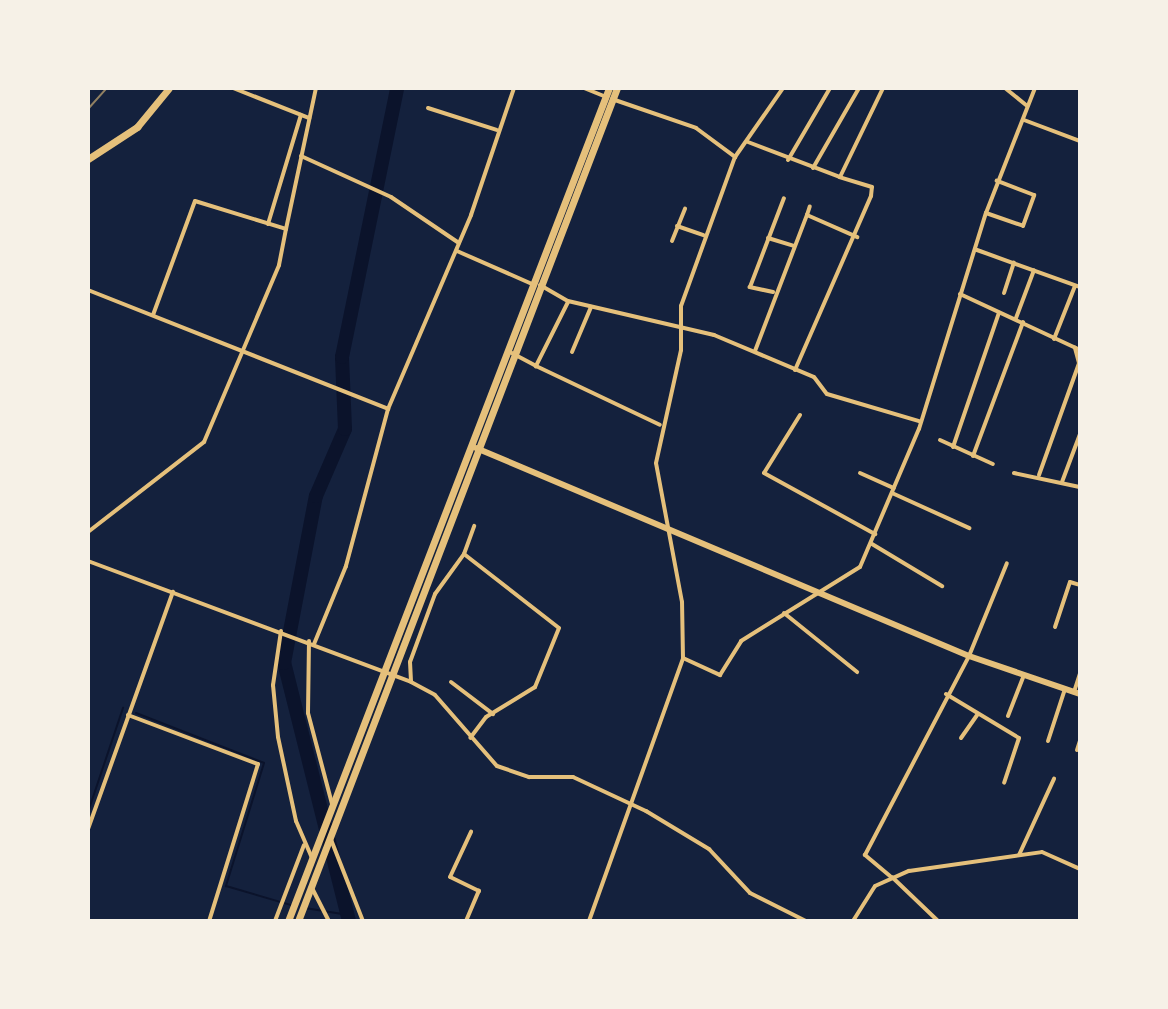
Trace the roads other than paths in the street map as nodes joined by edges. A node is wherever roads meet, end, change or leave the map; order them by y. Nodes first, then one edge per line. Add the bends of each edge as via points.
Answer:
1 (169, 88) edge
2 (233, 88) edge
3 (316, 88) edge
4 (514, 88) edge
5 (584, 88) edge
6 (617, 88) edge
7 (783, 88) edge
8 (830, 88) edge
9 (859, 88) edge
10 (883, 88) edge
11 (1005, 88) edge
12 (1035, 88) edge
13 (609, 94) edge
14 (1026, 105) junction
15 (428, 108) dead end
16 (301, 115) junction
17 (309, 118) junction
18 (1024, 120) junction
19 (497, 130) junction
20 (1080, 141) edge
21 (748, 142) junction
22 (300, 155) junction
23 (735, 157) junction
24 (88, 159) edge
25 (788, 160) junction
26 (813, 168) junction
27 (840, 177) junction
28 (997, 181) junction
29 (784, 198) dead end
30 (810, 206) dead end
31 (685, 208) dead end
32 (986, 213) junction
33 (807, 215) junction
34 (268, 224) junction
35 (677, 226) junction
36 (286, 229) junction
37 (703, 235) junction
38 (857, 237) junction
39 (768, 238) junction
40 (672, 241) dead end
41 (459, 243) junction
42 (794, 246) junction
43 (976, 250) junction
44 (457, 251) junction
45 (1014, 263) junction
46 (1034, 270) junction
47 (537, 285) junction
48 (1078, 286) edge
49 (88, 290) edge
50 (773, 292) junction
51 (1004, 293) dead end
52 (960, 294) junction
53 (568, 301) junction
54 (591, 307) junction
55 (999, 313) junction
56 (153, 315) junction
57 (1016, 318) junction
58 (1023, 322) junction
59 (682, 325) junction
60 (1054, 339) junction
61 (1078, 349) edge
62 (243, 352) junction
63 (572, 352) dead end
64 (512, 353) junction
65 (754, 353) junction
66 (1079, 364) edge
67 (536, 366) junction
68 (795, 371) junction
69 (388, 409) junction
70 (800, 415) dead end
71 (919, 421) junction
72 (660, 425) junction
73 (1080, 434) edge
74 (940, 440) dead end
75 (953, 447) junction
76 (475, 448) junction
77 (973, 456) junction
78 (993, 464) dead end
79 (860, 473) dead end
80 (1014, 473) dead end
81 (1039, 475) junction
82 (1062, 482) junction
83 (1080, 487) edge
84 (894, 490) junction
85 (474, 526) dead end
86 (969, 528) dead end
87 (667, 529) junction
88 (88, 532) edge
89 (875, 534) junction
90 (871, 544) junction
91 (464, 554) junction
92 (88, 561) edge
93 (1007, 563) dead end
94 (1080, 585) edge
95 (942, 586) dead end
96 (173, 592) junction
97 (820, 593) junction
98 (784, 613) junction
99 (1055, 627) dead end
100 (281, 631) junction
101 (309, 642) junction
102 (969, 656) junction
103 (683, 658) junction
104 (384, 670) junction
105 (857, 672) dead end
106 (394, 674) junction
107 (1080, 674) edge
108 (1024, 675) junction
109 (411, 682) junction
110 (451, 682) dead end
111 (1065, 689) junction
112 (1077, 693) edge
113 (946, 694) junction
114 (493, 714) junction
115 (978, 714) junction
116 (128, 715) junction
117 (1008, 716) dead end
118 (470, 738) junction
119 (961, 738) dead end
120 (1048, 741) dead end
121 (1080, 741) edge
122 (1077, 750) dead end
123 (1054, 779) dead end
124 (1004, 783) dead end
125 (632, 804) junction
126 (333, 806) junction
127 (88, 829) edge
128 (471, 832) dead end
129 (330, 837) junction
130 (304, 845) junction
131 (1019, 855) junction
132 (313, 857) junction
133 (1080, 869) edge
134 (891, 877) junction
135 (307, 890) junction
136 (209, 921) edge
137 (275, 921) edge
138 (288, 921) edge
139 (298, 921) edge
140 (329, 921) edge
141 (363, 921) edge
142 (466, 921) edge
143 (589, 921) edge
144 (806, 921) edge
145 (853, 921) edge
146 (938, 921) edge

1 - 24 highway via 137,127
2 - 16 street
3 - 17 street
4 - 19 street
5 - 13 street
6 - 13 highway
7 - 21 street
8 - 25 street
9 - 26 street
10 - 27 street
11 - 14 street
12 - 14 street
13 - 23 street via 696,128
13 - 47 highway
14 - 18 street
15 - 19 street
16 - 17 street
16 - 34 street
17 - 22 street
18 - 20 street
18 - 28 street
19 - 41 street
21 - 23 street
21 - 25 street
22 - 36 street
22 - 41 street via 382,193
23 - 37 street
25 - 26 street
26 - 27 street
27 - 38 street via 872,187
28 - 32 street
28 - 32 street via 1034,195 1023,226
29 - 39 street
30 - 33 street
31 - 35 street
32 - 43 street
33 - 38 street
33 - 42 street
34 - 36 street
34 - 56 street via 195,201
35 - 37 street
35 - 40 street
36 - 62 street
37 - 59 street
38 - 68 street
39 - 42 street
39 - 50 street via 750,287
41 - 44 street
42 - 50 street
43 - 45 street
43 - 52 street
44 - 47 street
44 - 69 street
45 - 46 street
45 - 51 street
46 - 48 street
46 - 57 street
47 - 53 street
47 - 64 highway
48 - 60 street
49 - 56 street
50 - 65 street
52 - 55 street
52 - 71 street
53 - 54 street
53 - 67 street
54 - 59 street
54 - 63 street
55 - 57 street
55 - 75 street
56 - 62 street
57 - 58 street
58 - 60 street
58 - 77 street
59 - 65 street
59 - 72 street
60 - 61 street
61 - 66 street
62 - 69 street
62 - 88 street via 199,449
64 - 67 street
64 - 76 highway
65 - 68 street
66 - 81 street
67 - 72 street
68 - 71 street via 814,377 827,394
69 - 101 street via 346,566
70 - 89 street via 764,473
71 - 84 street
72 - 87 street via 657,486
73 - 82 street
74 - 75 street
75 - 77 street
76 - 87 street
76 - 104 highway
76 - 106 highway
77 - 78 street
79 - 84 street
80 - 81 street
81 - 82 street
82 - 83 street
84 - 86 street
84 - 89 street
85 - 91 street
87 - 97 street
87 - 103 street via 686,634
89 - 90 street
90 - 95 street
90 - 97 street via 854,574
91 - 109 street via 435,594 410,662
91 - 114 street via 559,628 535,687
92 - 96 street
93 - 102 street
94 - 99 street via 1070,582
96 - 100 street
96 - 116 street
97 - 98 street
97 - 102 street
98 - 103 street via 741,641 720,675
98 - 105 street
100 - 101 street
100 - 130 street via 273,685 278,737
101 - 104 street
101 - 126 street via 312,742
102 - 108 street
102 - 113 street
103 - 125 street
104 - 106 street
104 - 126 highway
106 - 109 street
106 - 129 highway
107 - 112 street
108 - 111 street
108 - 117 street
109 - 118 street via 435,695
110 - 114 street
111 - 112 street
111 - 120 street
113 - 115 street
113 - 134 street via 865,855
114 - 118 street
115 - 119 street
115 - 124 street via 1019,738
116 - 127 street
116 - 136 street via 258,764
118 - 125 street via 509,772 573,777
121 - 122 street
123 - 131 street
125 - 143 street
125 - 144 street via 709,849 750,893
126 - 132 highway
128 - 142 street via 450,877 479,891
129 - 135 highway
129 - 141 street
130 - 132 street
130 - 137 street
131 - 133 street via 1051,854
131 - 134 street
132 - 135 highway
134 - 145 street via 863,897
134 - 146 street
135 - 138 highway
135 - 139 highway
135 - 140 street via 321,899

